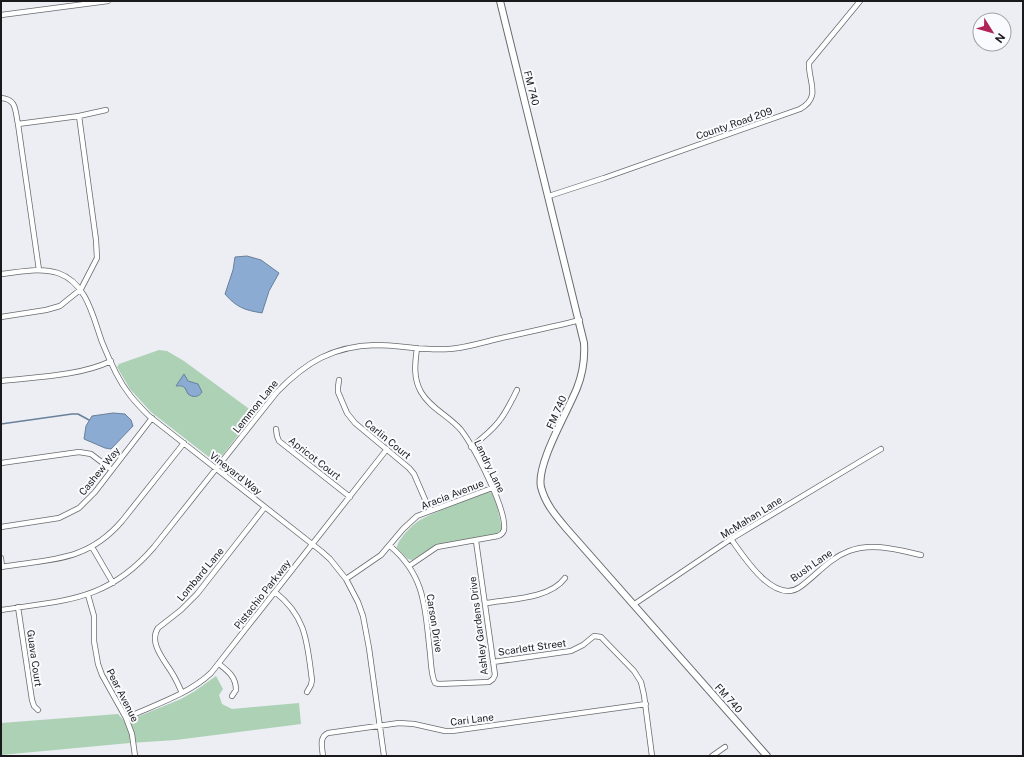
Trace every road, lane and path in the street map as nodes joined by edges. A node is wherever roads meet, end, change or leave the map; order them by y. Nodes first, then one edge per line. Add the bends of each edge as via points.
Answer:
1 (108, 1) edge
2 (500, 1) edge
3 (860, 1) edge
4 (75, 3) edge
5 (1, 15) edge
6 (1, 98) edge
7 (106, 110) dead end
8 (78, 116) junction
9 (18, 124) junction
10 (549, 196) junction
11 (39, 270) junction
12 (1, 274) edge
13 (81, 290) junction
14 (1, 317) edge
15 (580, 320) junction
16 (417, 348) junction
17 (111, 361) junction
18 (340, 380) dead end
19 (1, 381) edge
20 (517, 390) dead end
21 (152, 418) junction
22 (276, 429) dead end
23 (184, 443) junction
24 (471, 447) junction
25 (881, 448) dead end
26 (387, 449) junction
27 (1, 463) edge
28 (216, 468) junction
29 (112, 470) junction
30 (492, 488) junction
31 (350, 497) junction
32 (265, 507) junction
33 (430, 511) junction
34 (1, 527) edge
35 (731, 540) junction
36 (476, 541) junction
37 (312, 544) junction
38 (390, 546) junction
39 (92, 547) junction
40 (921, 555) dead end
41 (1, 558) edge
42 (409, 566) junction
43 (2, 567) edge
44 (565, 578) dead end
45 (346, 579) junction
46 (113, 583) junction
47 (275, 592) junction
48 (88, 595) junction
49 (486, 603) junction
50 (632, 605) junction
51 (18, 607) junction
52 (1, 610) edge
53 (493, 662) junction
54 (219, 664) junction
55 (464, 683) joint
56 (307, 692) dead end
57 (182, 693) junction
58 (232, 696) dead end
59 (646, 704) junction
60 (38, 710) dead end
61 (126, 718) junction
62 (380, 725) junction
63 (725, 747) dead end
64 (135, 756) edge
65 (323, 756) edge
66 (384, 756) edge
67 (652, 756) edge
68 (712, 756) edge
69 (767, 756) edge

1 - 4 street
2 - 10 main road, FM 740 / FM 740
3 - 10 street, County Road 209 via 809,63 813,88 806,106
4 - 5 street
6 - 9 street via 9,99 14,104
7 - 8 street
8 - 9 street
8 - 13 street via 97,258
9 - 11 street
10 - 15 main road, FM 740 / FM 740
11 - 12 street, Vineyard Way
11 - 13 street, Vineyard Way via 60,273 72,280
13 - 14 street via 60,306
13 - 17 street, Vineyard Way
15 - 16 street, Lemmon Lane via 461,347
15 - 50 main road, FM 740 / FM 740 via 585,357 582,375 545,459 540,479 541,486 554,514
16 - 24 street, Landry Lane via 415,373 422,394 455,424
16 - 28 street, Lemmon Lane via 376,345 353,347 315,360 294,374 277,392
17 - 19 street via 77,372
17 - 21 street, Vineyard Way via 130,397
18 - 26 street, Carlin Court via 338,392 350,418
20 - 24 street via 498,424
21 - 23 street, Vineyard Way
21 - 29 street, Cashew Way
22 - 31 street, Apricot Court via 280,441
23 - 28 street, Vineyard Way
23 - 39 street via 120,524
24 - 30 street, Landry Lane
25 - 35 street, McMahan Lane
26 - 31 street, Pistachio Parkway
26 - 33 street, Carlin Court via 414,474
27 - 29 street via 79,452 91,454
28 - 32 street, Vineyard Way
28 - 46 street, Lemmon Lane via 144,560
29 - 34 street, Cashew Way via 85,503 65,516
30 - 33 street, Aracia Avenue
30 - 36 street, Landry Lane via 502,516 503,532 498,536
31 - 37 street, Pistachio Parkway
32 - 37 street, Vineyard Way
32 - 57 street, Lombard Lane via 197,594 156,632 157,647
33 - 38 street, Aracia Avenue via 413,520
35 - 40 street, Bush Lane via 769,585 788,591 798,588 826,564 849,551 870,547 889,548
35 - 50 street, McMahan Lane
36 - 42 street, Landry Lane via 438,547
36 - 49 street, Ashley Gardens Drive
37 - 45 street, Vineyard Way via 330,559
37 - 47 street, Pistachio Parkway
38 - 42 street, Carson Drive
38 - 45 street, Aracia Avenue
39 - 43 street via 61,558
39 - 46 street
41 - 43 street
42 - 55 street, Carson Drive via 422,597 434,682
44 - 49 street via 544,593
45 - 62 street, Vineyard Way via 358,602 366,629
46 - 48 street, Lemmon Lane
47 - 54 street, Pistachio Parkway
47 - 56 street via 293,610 304,632 312,680
48 - 51 street, Lemmon Lane
48 - 61 street, Pear Avenue via 94,616 94,641 99,667
49 - 53 street, Ashley Gardens Drive
50 - 69 main road, FM 740 / FM 740
51 - 52 street, Lemmon Lane
51 - 60 street, Guava Court via 32,700
53 - 55 street, Ashley Gardens Drive via 495,675 492,681
53 - 59 street, Scarlett Street via 571,651 594,636 601,637 638,676
54 - 57 street, Pistachio Parkway via 201,682
54 - 58 street via 235,681 236,690
57 - 61 street, Pistachio Parkway
59 - 62 street, Cari Lane via 452,731 407,723
59 - 67 street, Scarlett Street
61 - 64 street, Pear Avenue via 132,734
62 - 65 street, Cari Lane via 325,734 322,740
62 - 66 street, Vineyard Way
63 - 68 street

